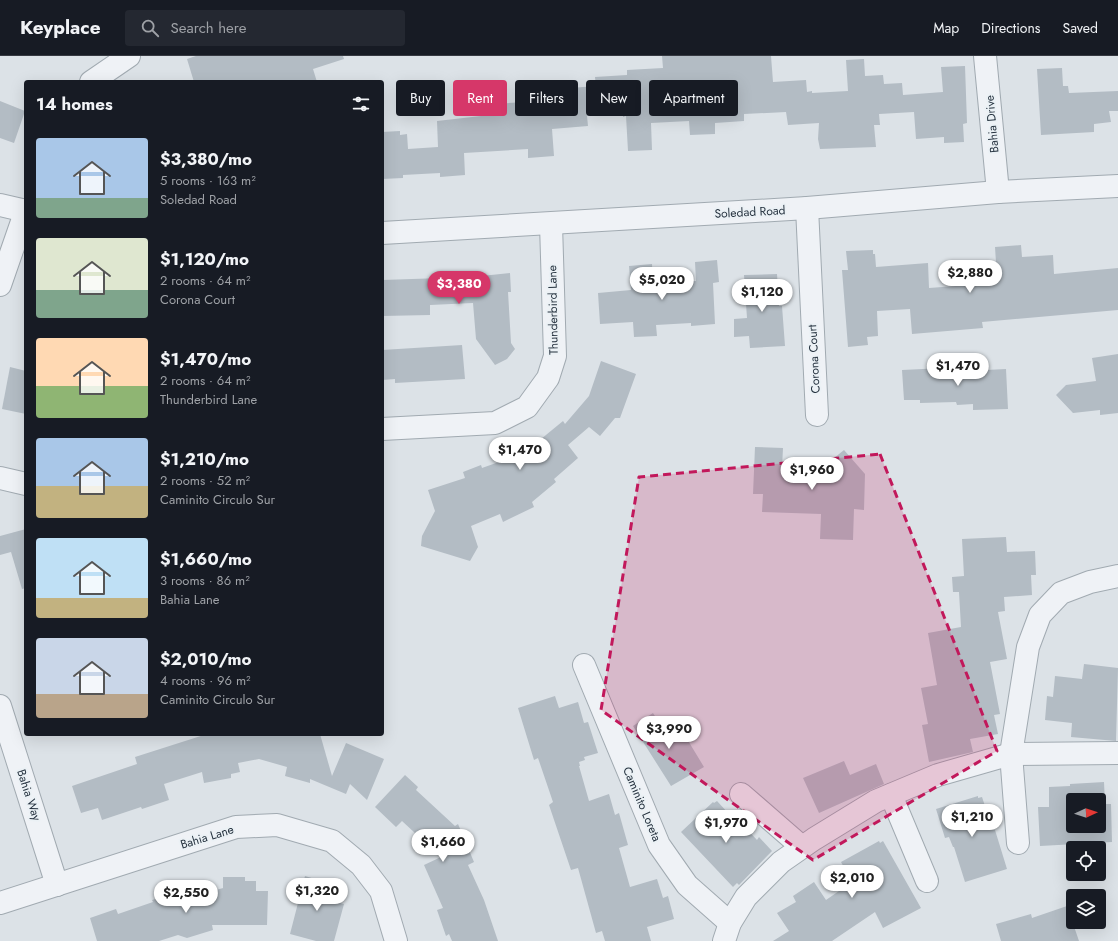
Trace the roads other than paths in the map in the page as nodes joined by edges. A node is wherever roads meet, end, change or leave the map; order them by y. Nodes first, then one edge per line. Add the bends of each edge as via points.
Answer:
1 (129, 56) edge
2 (985, 56) edge
3 (94, 80) edge
4 (1118, 186) edge
5 (998, 192) junction
6 (0, 205) edge
7 (807, 208) junction
8 (24, 211) edge
9 (24, 217) edge
10 (551, 224) junction
11 (384, 233) edge
12 (0, 284) edge
13 (817, 414) dead end
14 (384, 429) edge
15 (0, 478) edge
16 (24, 484) edge
17 (1118, 576) edge
18 (584, 665) dead end
19 (0, 706) edge
20 (1012, 754) junction
21 (1118, 754) edge
22 (741, 794) dead end
23 (891, 795) junction
24 (1018, 843) dead end
25 (802, 847) junction
26 (927, 880) dead end
27 (57, 885) junction
28 (0, 903) edge
29 (727, 932) edge
30 (396, 941) edge

1 - 3 street
2 - 5 street, Bahia Drive
4 - 5 street, Soledad Road
5 - 7 street, Soledad Road
6 - 8 street
7 - 10 street, Soledad Road
7 - 13 street, Corona Court
9 - 12 street
10 - 11 street, Soledad Road
10 - 14 street, Thunderbird Lane via 555,356 548,378 527,406 495,423
15 - 16 street
17 - 20 street via 1090,582 1061,593 1040,615 1028,646
18 - 29 street, Caminito Loreta via 659,845 687,885
19 - 27 street, Bahia Way
20 - 21 street
20 - 23 street via 938,775
20 - 24 street
22 - 25 street
23 - 25 street
23 - 26 street
25 - 29 street via 781,862 746,897
27 - 28 street, Bahia Lane
27 - 30 street, Bahia Lane via 236,827 277,825 332,841 361,865 381,891

